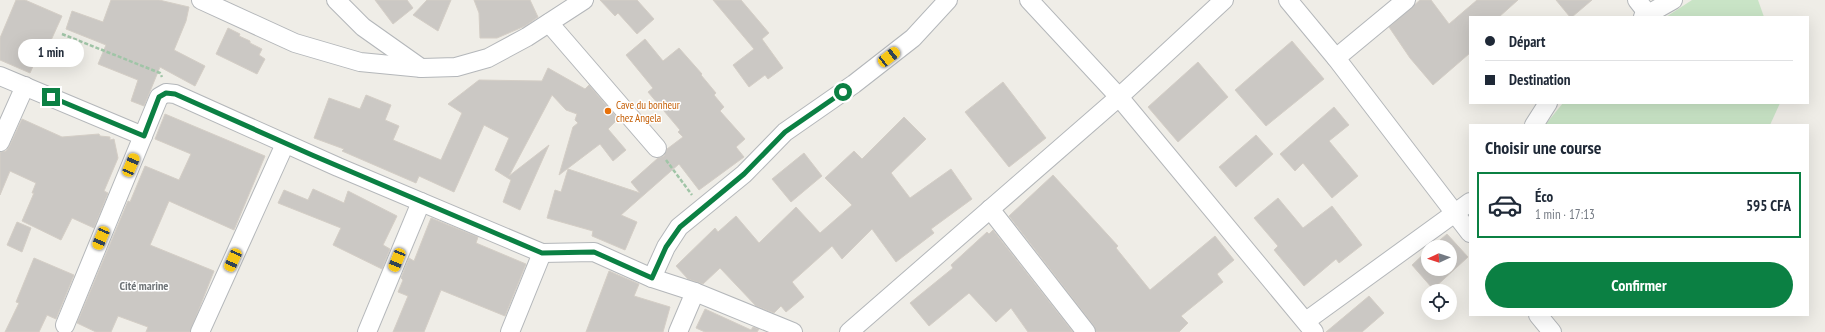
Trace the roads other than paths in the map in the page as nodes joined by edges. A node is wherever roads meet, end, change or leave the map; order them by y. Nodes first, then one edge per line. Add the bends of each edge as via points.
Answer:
1 (201, 0) edge
2 (336, 0) edge
3 (584, 0) edge
4 (948, 0) edge
5 (1029, 0) edge
6 (1224, 0) edge
7 (1288, 0) edge
8 (1406, 0) edge
9 (1637, 0) edge
10 (1672, 0) edge
11 (1646, 15) edge
12 (549, 23) junction
13 (1336, 58) junction
14 (422, 68) junction
15 (0, 76) edge
16 (25, 86) junction
17 (1119, 96) junction
18 (1547, 104) edge
19 (1535, 124) edge
20 (144, 136) junction
21 (0, 142) edge
22 (285, 144) junction
23 (658, 148) road end
24 (421, 202) junction
25 (1469, 203) edge
26 (990, 209) junction
27 (1454, 214) junction
28 (1469, 232) edge
29 (542, 253) junction
30 (652, 278) junction
31 (695, 292) junction
32 (1539, 316) edge
33 (65, 325) dead end
34 (1310, 327) edge
35 (200, 332) edge
36 (367, 332) edge
37 (510, 332) edge
38 (678, 332) edge
39 (793, 332) edge
40 (849, 332) edge
41 (1086, 332) edge
42 (1552, 332) edge

1 - 14 street via 295,43 360,62
2 - 14 street via 363,27
3 - 12 street
4 - 30 street via 913,38 854,84 785,132 744,174 701,208 676,232
5 - 17 street
6 - 17 street
7 - 13 street
8 - 13 street
9 - 11 street
10 - 11 street
12 - 14 street via 488,58 456,67
12 - 23 street
13 - 27 street
15 - 16 street
16 - 20 street
16 - 21 street
17 - 26 street
17 - 34 street
18 - 19 street
20 - 22 street via 159,97 166,93 175,94
20 - 33 street
22 - 24 street
22 - 35 street
24 - 29 street
24 - 36 street
25 - 27 street
26 - 40 street
26 - 41 street
27 - 28 street
27 - 34 street
29 - 30 street via 594,252
29 - 37 street
30 - 31 street
31 - 38 street
31 - 39 street
32 - 42 street

